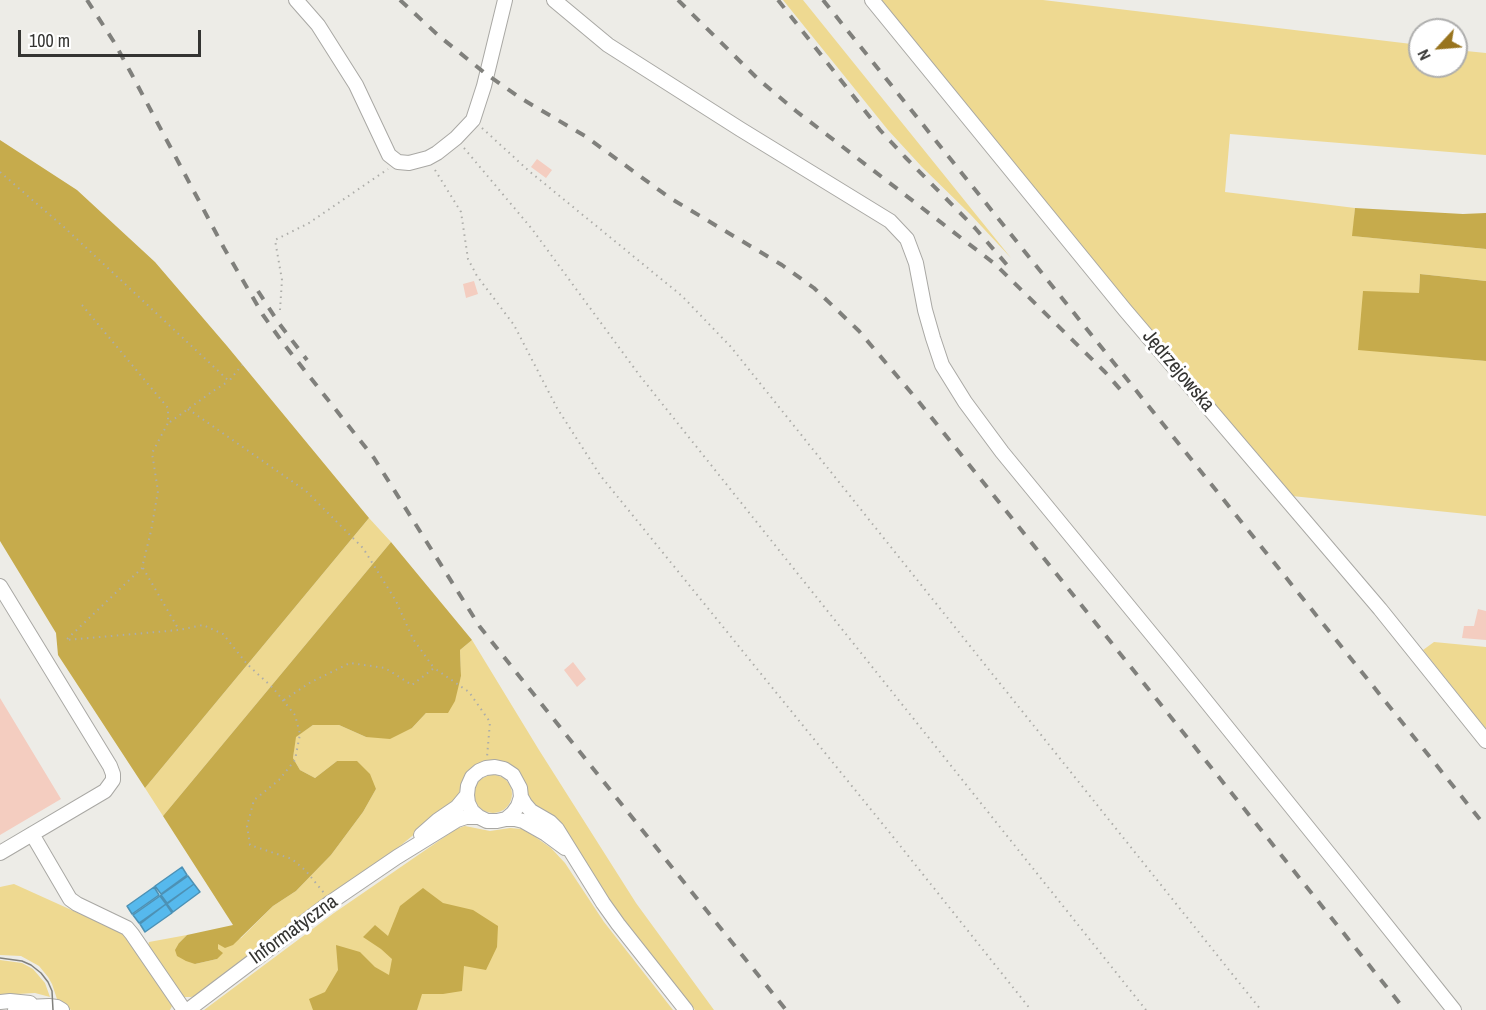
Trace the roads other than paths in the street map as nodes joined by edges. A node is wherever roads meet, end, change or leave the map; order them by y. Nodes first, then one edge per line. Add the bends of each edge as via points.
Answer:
1 (296, 0) edge
2 (505, 0) edge
3 (554, 0) edge
4 (872, 0) edge
5 (0, 586) edge
6 (1486, 741) edge
7 (466, 795) junction
8 (521, 797) junction
9 (479, 818) junction
10 (506, 819) junction
11 (32, 834) junction
12 (0, 853) edge
13 (572, 854) junction
14 (397, 857) junction
15 (5, 1004) edge
16 (43, 1008) edge
17 (187, 1009) edge
18 (62, 1010) edge
19 (686, 1010) edge
20 (1454, 1010) edge

1 - 2 street via 318,25 356,85 389,155 398,162 409,163 437,153 473,120
3 - 20 street via 608,45 890,221 907,239 942,365 965,402
4 - 6 street, Jędrzejowska
5 - 11 street via 113,774 105,791
7 - 8 street, Informatyczna via 472,777 495,767 513,775
7 - 9 street
7 - 14 street, Informatyczna
8 - 10 street
8 - 13 street, Informatyczna via 531,811 557,829
9 - 10 street, Informatyczna
9 - 14 street, Informatyczna via 457,820
10 - 13 street, Informatyczna via 523,821
11 - 12 street
11 - 17 street via 70,899 127,928
13 - 19 street, Informatyczna via 618,924
14 - 17 street, Informatyczna
15 - 16 street
16 - 18 street

